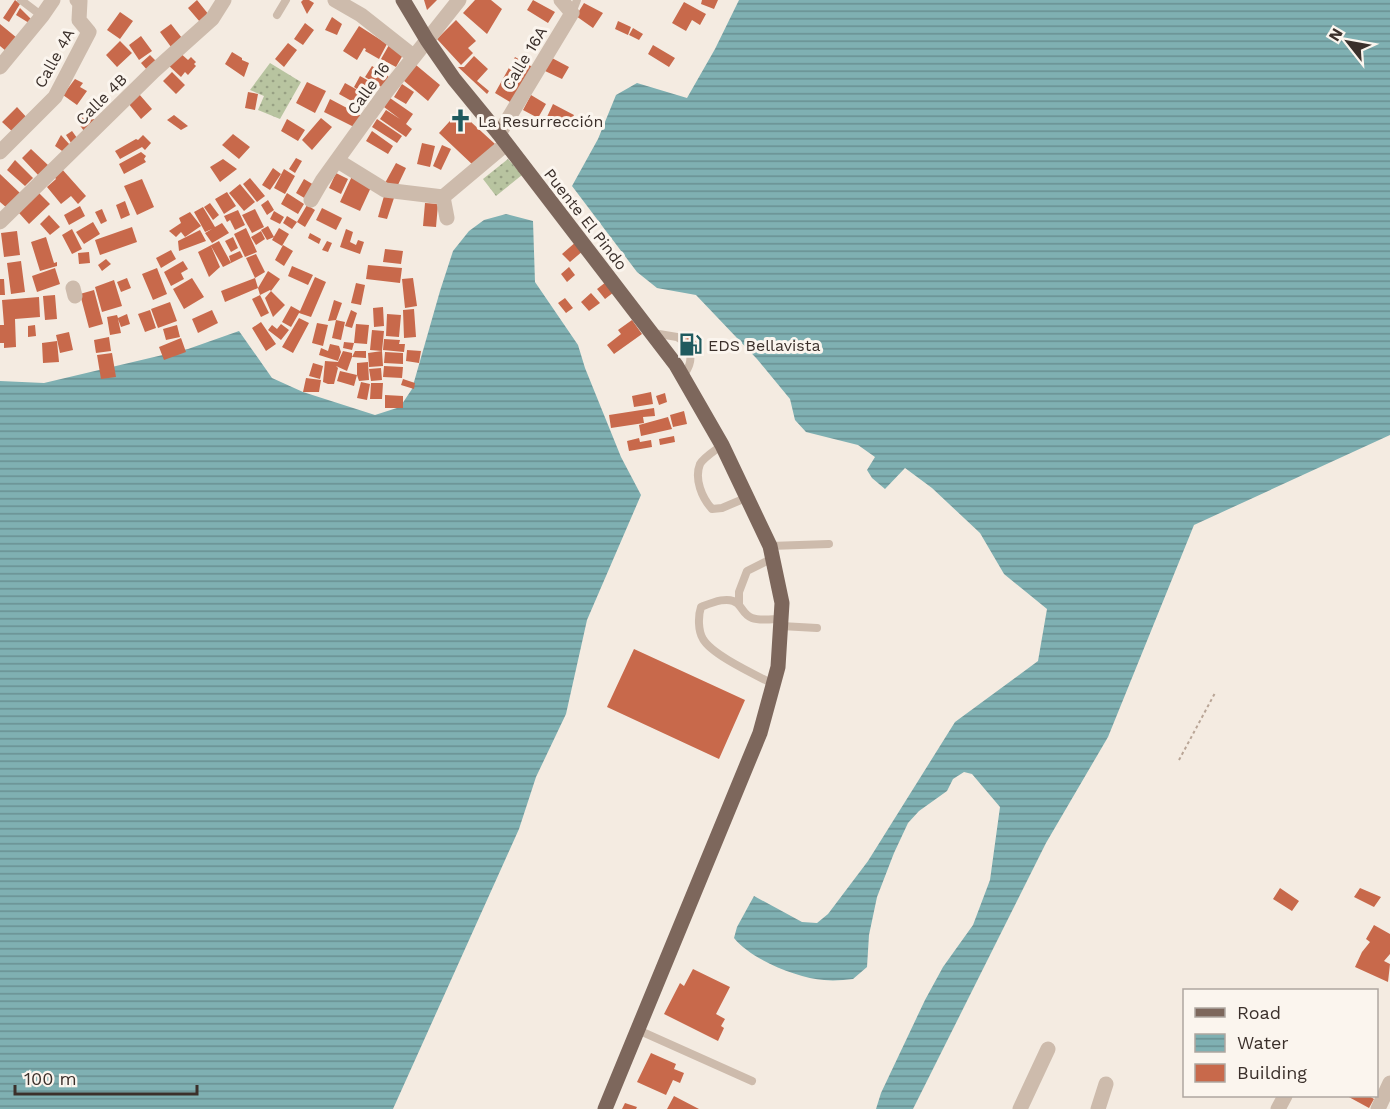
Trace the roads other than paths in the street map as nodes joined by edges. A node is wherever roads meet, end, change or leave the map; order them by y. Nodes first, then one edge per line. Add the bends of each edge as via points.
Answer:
1 (21, 0) edge
2 (53, 0) edge
3 (224, 0) edge
4 (286, 0) edge
5 (335, 0) edge
6 (403, 0) edge
7 (459, 0) edge
8 (561, 0) edge
9 (79, 1) edge
10 (574, 7) edge
11 (277, 15) dead end
12 (42, 16) junction
13 (427, 40) junction
14 (413, 56) junction
15 (0, 68) edge
16 (505, 142) junction
17 (0, 152) edge
18 (338, 161) junction
19 (443, 197) junction
20 (311, 200) dead end
21 (447, 218) dead end
22 (0, 222) edge
23 (652, 333) junction
24 (683, 340) dead end
25 (690, 354) dead end
26 (683, 377) junction
27 (723, 445) junction
28 (748, 497) junction
29 (829, 544) dead end
30 (771, 552) junction
31 (739, 605) junction
32 (781, 623) junction
33 (818, 628) dead end
34 (773, 684) junction
35 (638, 1030) junction
36 (1048, 1049) dead end
37 (752, 1081) dead end
38 (1390, 1083) edge
39 (1106, 1084) dead end
40 (605, 1109) edge
41 (1020, 1109) edge
42 (1098, 1109) edge
43 (1378, 1109) edge

1 - 12 lane
2 - 12 street
3 - 22 street, Calle 4B via 212,19
4 - 11 lane
5 - 14 street
6 - 13 main road, Puente El Pindo
7 - 13 street, Calle 16
8 - 10 street
9 - 17 street, Calle 4A via 79,20 89,32 55,97
10 - 16 street, Calle 16A
12 - 15 street
13 - 14 street, Calle 16
13 - 16 main road, Puente El Pindo
14 - 18 street, Calle 16
16 - 19 street, Calle 16A
16 - 23 main road, Puente El Pindo
18 - 19 street via 385,190
18 - 20 street, Calle 16
19 - 21 street
23 - 24 lane
23 - 26 main road, Puente El Pindo
25 - 26 lane
26 - 27 main road, Puente El Pindo
27 - 28 main road, Puente El Pindo
27 - 28 lane via 701,462 697,477 705,501 712,509
28 - 30 main road, Puente El Pindo
29 - 30 lane
30 - 31 lane via 747,571
30 - 32 main road, Puente El Pindo via 782,603
31 - 32 lane via 742,612 753,618
31 - 34 lane via 733,600 716,601 701,608 698,615 702,639 722,656
32 - 33 lane
32 - 34 main road, Puente El Pindo
34 - 35 main road, Puente El Pindo via 760,733
35 - 37 lane
35 - 40 main road, Puente El Pindo
36 - 41 street
38 - 43 street
39 - 42 street

